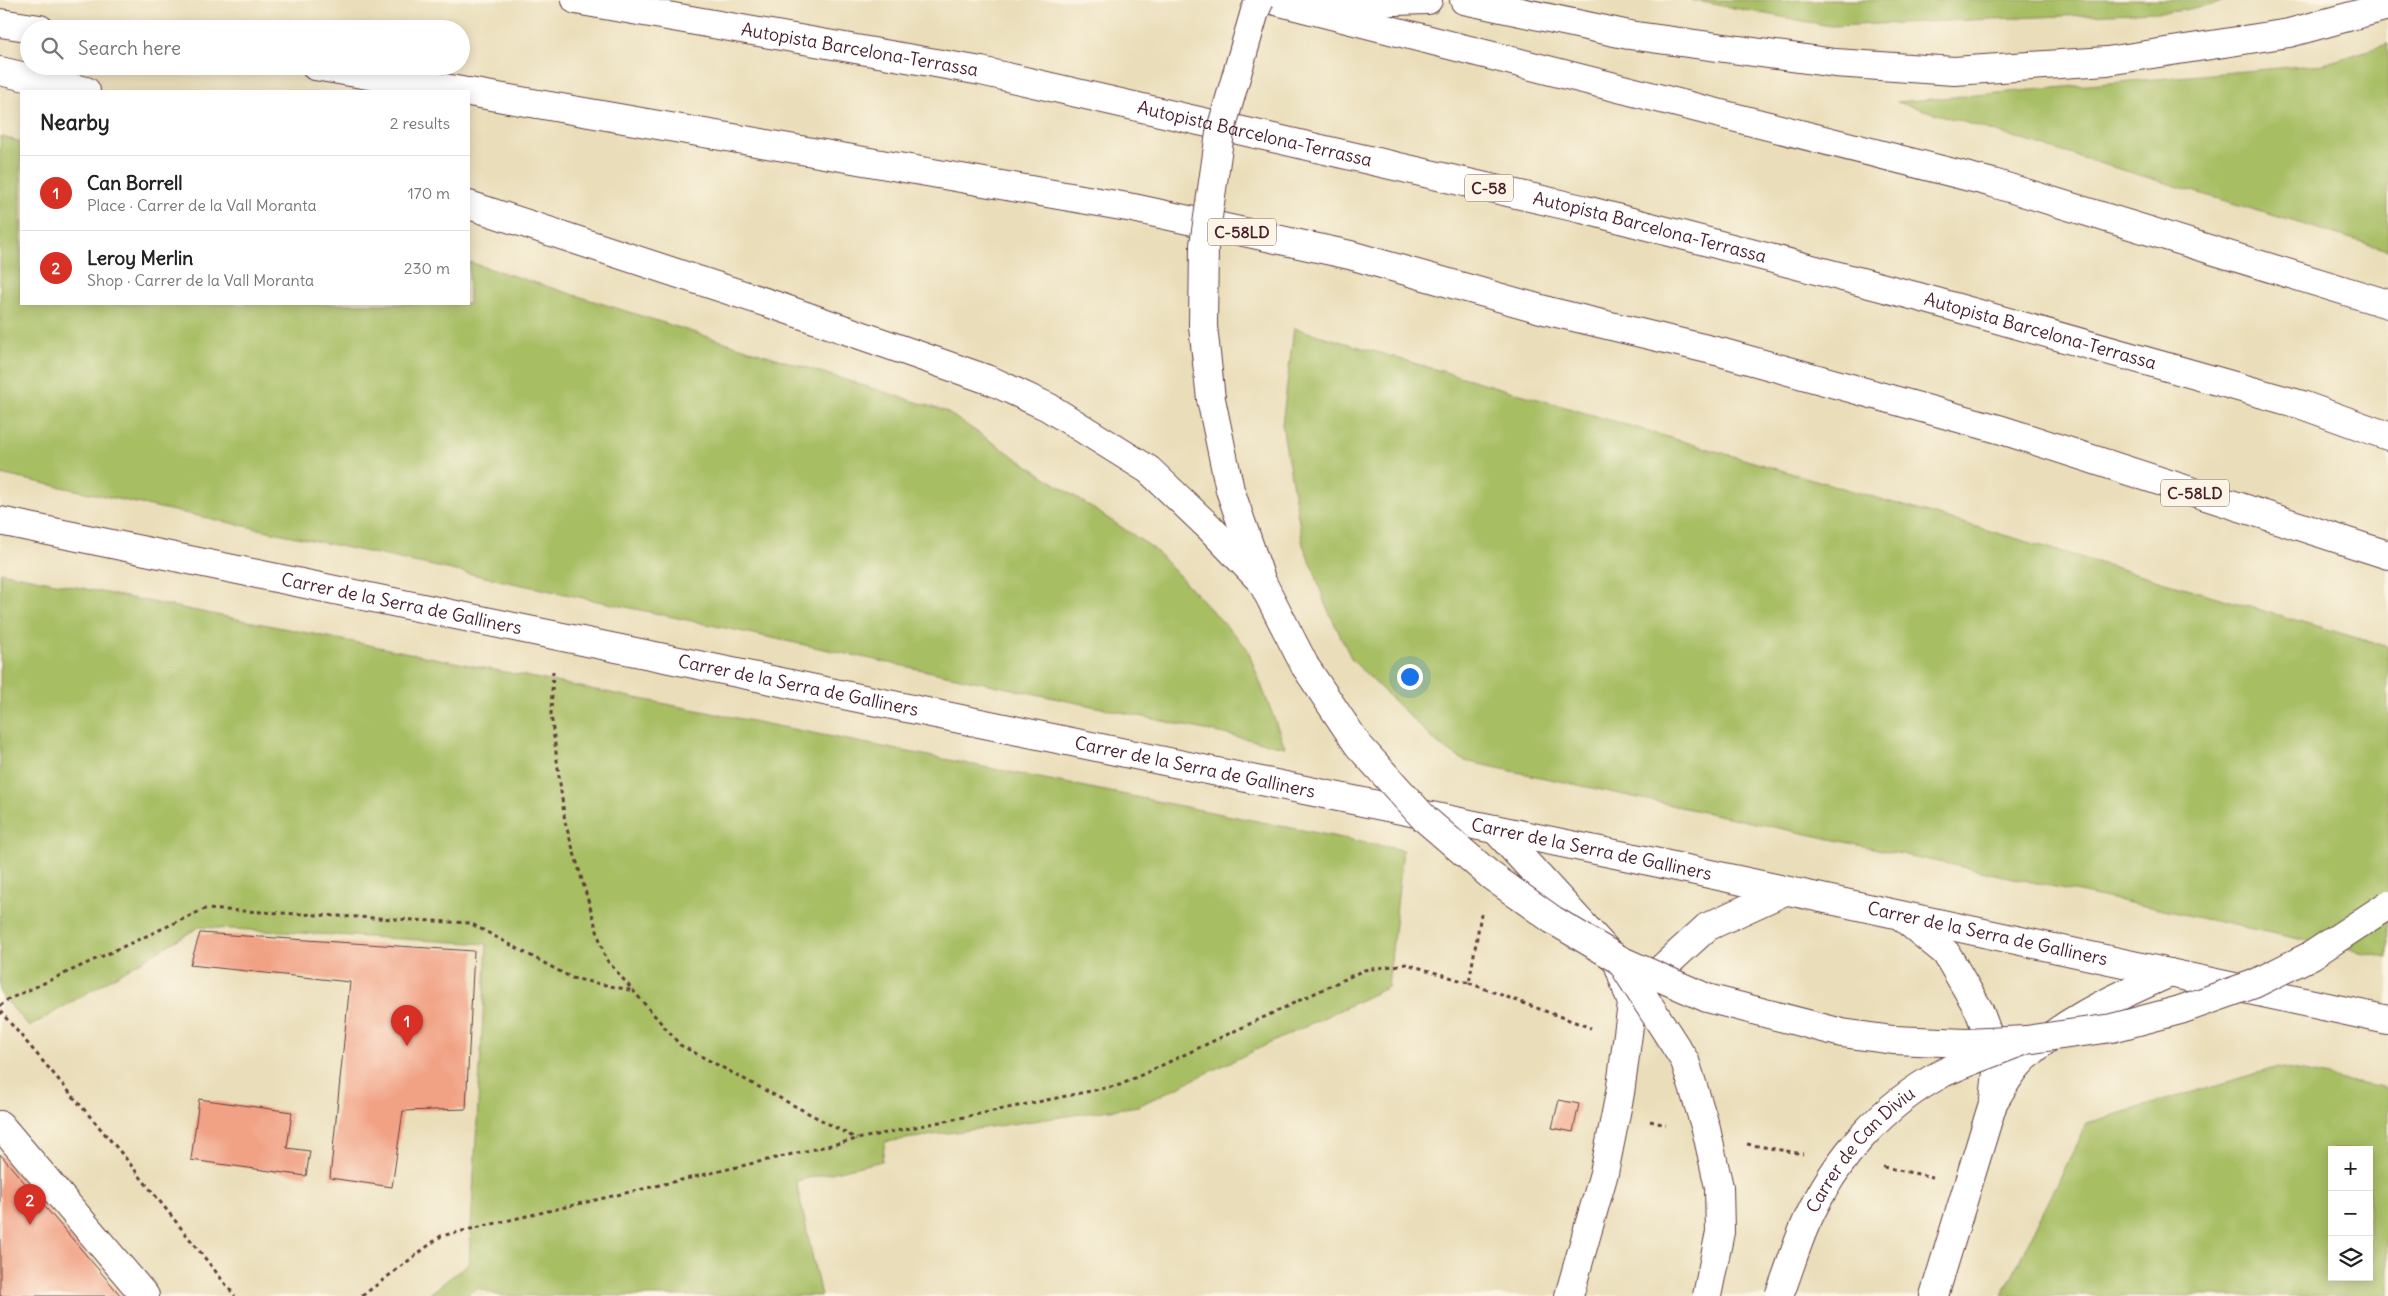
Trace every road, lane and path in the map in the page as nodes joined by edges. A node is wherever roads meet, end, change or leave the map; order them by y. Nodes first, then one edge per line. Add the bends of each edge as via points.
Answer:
1 (576, 0) edge
2 (1260, 0) edge
3 (1428, 0) edge
4 (1464, 0) edge
5 (1283, 2) edge
6 (2388, 6) edge
7 (0, 23) edge
8 (20, 26) edge
9 (0, 71) edge
10 (368, 75) edge
11 (82, 90) edge
12 (456, 90) edge
13 (470, 92) edge
14 (470, 205) edge
15 (2388, 304) edge
16 (2388, 436) edge
17 (0, 521) edge
18 (2388, 555) edge
19 (1262, 582) junction
20 (554, 635) junction
21 (1496, 830) junction
22 (1785, 891) junction
23 (2388, 905) edge
24 (1483, 906) dead end
25 (1898, 915) junction
26 (1620, 960) junction
27 (2170, 973) junction
28 (634, 991) junction
29 (1632, 1004) junction
30 (0, 1006) edge
31 (0, 1012) edge
32 (2388, 1020) edge
33 (2026, 1040) junction
34 (1994, 1100) junction
35 (0, 1125) edge
36 (857, 1139) junction
37 (145, 1296) edge
38 (235, 1296) edge
39 (362, 1296) edge
40 (1569, 1296) edge
41 (1706, 1296) edge
42 (1780, 1296) edge
43 (1934, 1296) edge

1 - 16 main road, Autopista Barcelona-Terrassa / C-58 via 982,71 1582,209 1929,300 2302,405
2 - 19 main road, bridge via 1220,133 1204,245 1204,326 1211,399 1230,490
3 - 5 main road
4 - 6 main road via 1628,35 1834,64 1954,71 2108,61 2290,33
5 - 15 main road via 1993,183
7 - 8 main road
9 - 11 main road
10 - 12 main road
13 - 18 main road, C-58LD via 1133,208 1350,255 1548,311 1720,352 2002,430
14 - 19 main road via 777,306 992,381 1048,407 1149,470
17 - 20 main road, Carrer de la Serra de Galliners
19 - 26 main road, bridge via 1305,666 1358,745 1425,818 1498,881 1553,920
20 - 21 main road, Carrer de la Serra de Galliners
20 - 28 path via 551,714 566,822 605,958
21 - 22 main road, Carrer de la Serra de Galliners
21 - 29 main road via 1618,963
22 - 25 main road, Carrer de la Serra de Galliners
22 - 29 main road via 1707,928 1659,971
23 - 33 main road, bridge via 2312,955 2254,984 2180,1010 2112,1028
24 - 36 path via 1469,982 1407,964 1364,970 1120,1085
25 - 27 main road, Carrer de la Serra de Galliners
25 - 34 main road via 1946,953 1979,1010 1998,1062
26 - 33 main road, bridge via 1707,998 1842,1033 1893,1040 1968,1043
26 - 41 main road, bridge via 1685,1061 1706,1129 1718,1187 1720,1232
27 - 32 main road, Carrer de la Serra de Galliners
27 - 34 main road via 2102,1004 2066,1025 2020,1063
28 - 30 path via 572,978 470,923 205,908
28 - 36 path via 680,1045
29 - 40 main road via 1620,1093 1604,1173
31 - 38 path via 123,1155
33 - 42 main road, Carrer de Can Diviu, bridge via 1944,1072 1911,1092 1876,1122 1841,1159 1807,1221
34 - 43 main road
35 - 37 main road
36 - 39 path via 441,1236

